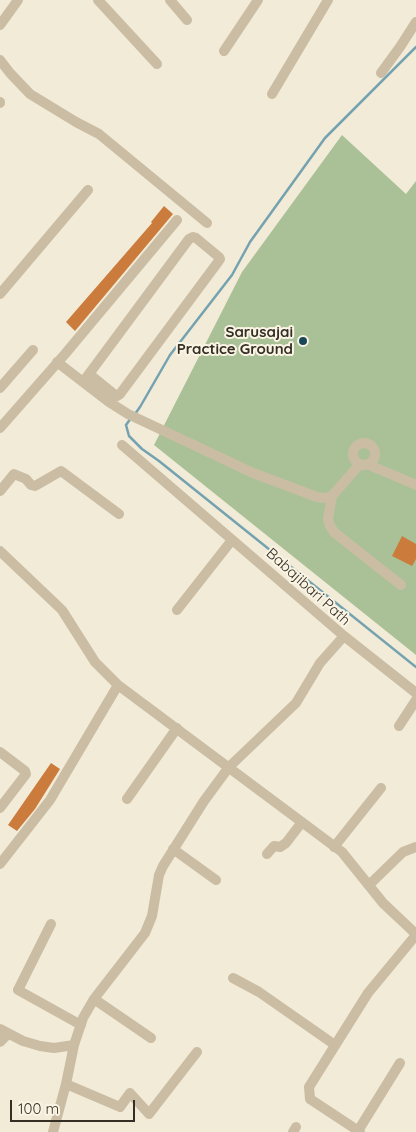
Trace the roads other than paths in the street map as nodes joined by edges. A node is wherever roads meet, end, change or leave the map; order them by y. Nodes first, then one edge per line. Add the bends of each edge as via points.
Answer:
1 (18, 0) edge
2 (98, 0) edge
3 (170, 0) edge
4 (258, 0) edge
5 (328, 0) edge
6 (187, 20) dead end
7 (416, 22) edge
8 (0, 24) edge
9 (224, 51) dead end
10 (0, 60) edge
11 (157, 64) dead end
12 (380, 73) dead end
13 (272, 94) dead end
14 (88, 190) dead end
15 (177, 220) dead end
16 (207, 223) dead end
17 (0, 294) edge
18 (33, 350) dead end
19 (57, 362) junction
20 (86, 378) junction
21 (0, 388) edge
22 (0, 428) edge
23 (122, 445) dead end
24 (416, 485) edge
25 (0, 491) edge
26 (332, 496) junction
27 (119, 514) dead end
28 (232, 540) junction
29 (0, 551) edge
30 (401, 585) dead end
31 (177, 610) dead end
32 (344, 636) junction
33 (118, 685) junction
34 (416, 693) edge
35 (416, 700) edge
36 (399, 726) dead end
37 (177, 728) junction
38 (0, 752) edge
39 (229, 767) junction
40 (381, 788) dead end
41 (128, 798) dead end
42 (0, 808) edge
43 (302, 822) junction
44 (334, 847) junction
45 (416, 847) edge
46 (173, 849) junction
47 (267, 854) dead end
48 (0, 864) edge
49 (216, 880) dead end
50 (369, 885) junction
51 (52, 924) dead end
52 (416, 935) edge
53 (233, 978) dead end
54 (94, 998) junction
55 (81, 1025) junction
56 (4, 1031) edge
57 (151, 1038) dead end
58 (0, 1042) edge
59 (335, 1045) junction
60 (74, 1046) junction
61 (197, 1052) dead end
62 (400, 1063) dead end
63 (66, 1084) junction
64 (359, 1131) edge
65 (53, 1132) edge

1 - 8 street
2 - 11 street
3 - 6 street
4 - 9 street
5 - 13 street
7 - 12 street
10 - 16 street via 30,94 99,134
14 - 17 street
15 - 19 street
18 - 21 street
19 - 20 street
19 - 22 street
20 - 20 street via 190,239 196,238 219,257 120,394 114,395
20 - 26 street via 109,402 128,414 253,474 316,497
23 - 28 street, Babajibari Path
24 - 26 street via 363,464
25 - 27 street via 14,474 35,486 61,471
26 - 30 street via 330,526
28 - 31 street
28 - 32 street, Babajibari Path
29 - 33 street via 62,610 95,662
32 - 34 street
32 - 39 street, Babajibari Path via 320,662 296,702
33 - 37 street
33 - 48 street via 50,800
35 - 36 street
37 - 39 street
37 - 41 street
38 - 42 street via 26,774
39 - 43 street
39 - 46 street, Babajibari Path
40 - 44 street
43 - 44 street
43 - 47 street via 286,843 274,846
44 - 50 street
45 - 50 street via 403,852
46 - 49 street
46 - 54 street, Babajibari Path via 162,866 152,916 145,933
50 - 52 street
51 - 55 street via 18,990
52 - 59 street via 368,993
53 - 59 street via 259,992
54 - 55 street, Babajibari Path
54 - 57 street
55 - 60 street, Babajibari Path
56 - 58 street
56 - 60 street via 40,1046
59 - 64 street via 309,1087 310,1099
60 - 63 street, Babajibari Path
61 - 63 street via 149,1114 130,1094 120,1107
62 - 64 street
63 - 65 street, Babajibari Path

